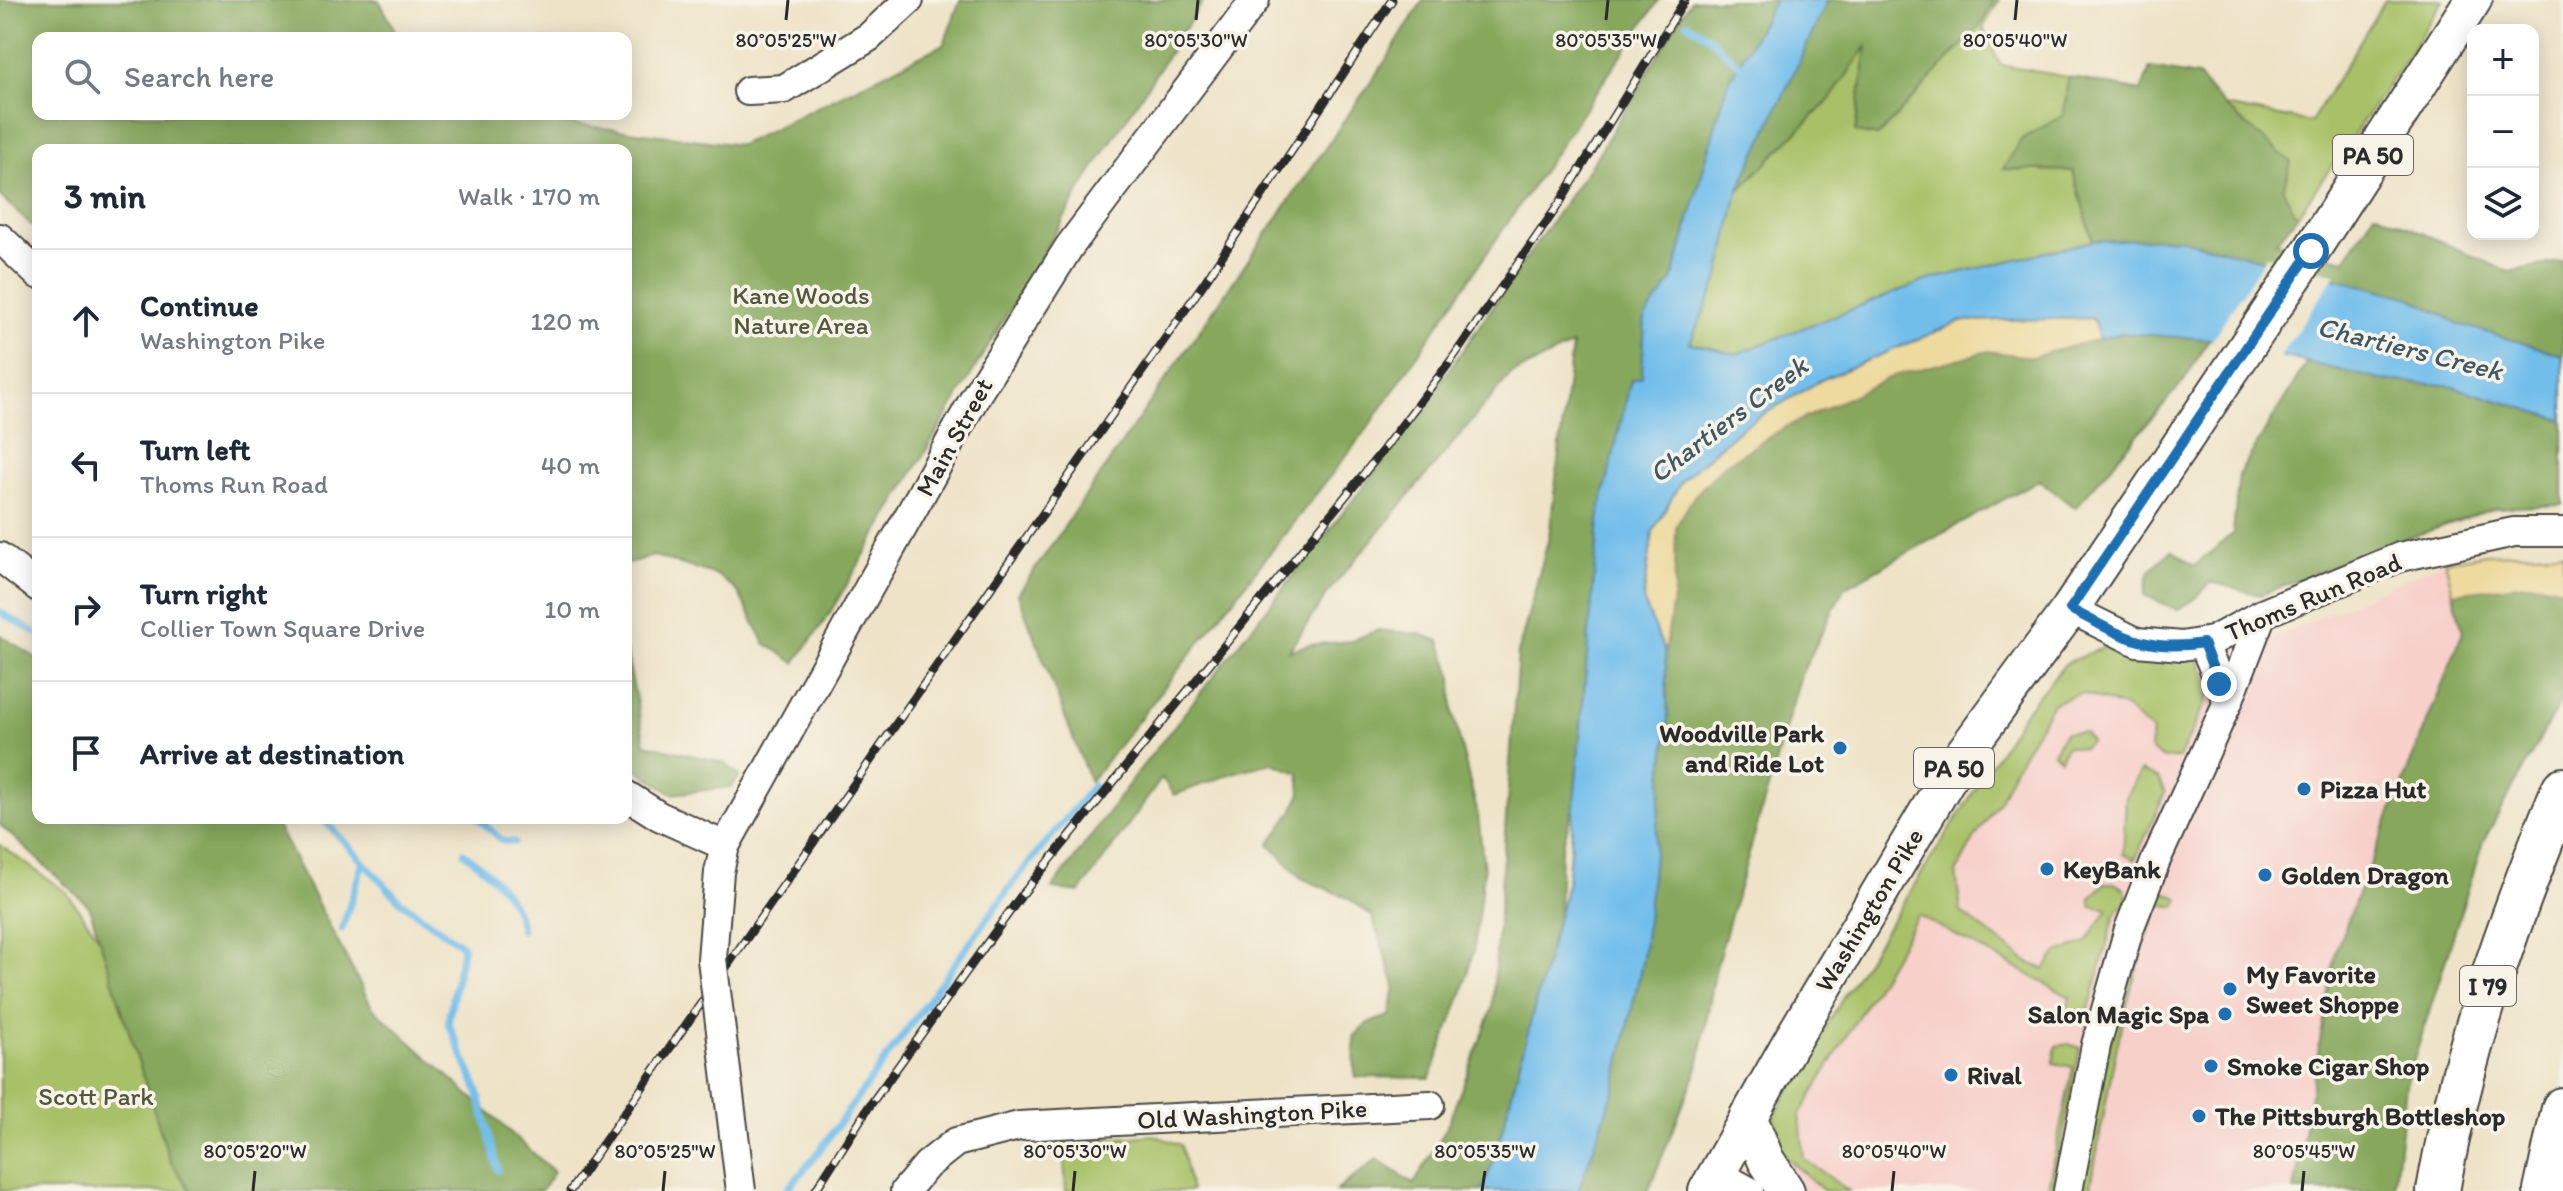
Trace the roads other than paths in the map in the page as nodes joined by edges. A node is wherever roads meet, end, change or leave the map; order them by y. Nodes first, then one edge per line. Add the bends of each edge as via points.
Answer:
1 (909, 0) edge
2 (1255, 0) edge
3 (2473, 0) edge
4 (748, 91) dead end
5 (0, 238) edge
6 (32, 268) edge
7 (2563, 532) edge
8 (0, 557) edge
9 (32, 582) edge
10 (2070, 609) junction
11 (2262, 614) junction
12 (2203, 643) junction
13 (2228, 702) junction
14 (2563, 789) edge
15 (632, 799) edge
16 (725, 846) junction
17 (1430, 1105) dead end
18 (2563, 1109) edge
19 (1748, 1116) junction
20 (1712, 1182) edge
21 (741, 1191) edge
22 (905, 1191) edge
23 (1749, 1191) edge
24 (1786, 1191) edge
25 (2068, 1191) edge
26 (2438, 1191) edge
27 (2545, 1191) edge

1 - 4 street via 869,37 784,89
2 - 16 street, Main Street via 1069,247 978,392
3 - 10 main road, Washington Pike / PA 50
5 - 6 street
7 - 11 street, Thoms Run Road via 2514,532 2400,557
8 - 9 street
10 - 12 street, Thoms Run Road via 2137,642
10 - 19 main road, Washington Pike / PA 50 via 1956,764
11 - 12 street, Thoms Run Road
11 - 13 street
12 - 13 street
13 - 25 street via 2129,929 2096,1045
14 - 26 highway, I 79 via 2519,894 2477,1018
15 - 16 street
16 - 21 street, Main Street, bridge via 712,959
17 - 22 street, Old Washington Pike via 1019,1126 956,1142
18 - 27 highway
19 - 20 main road, Washington Pike / PA 50
19 - 24 main road
20 - 23 street

